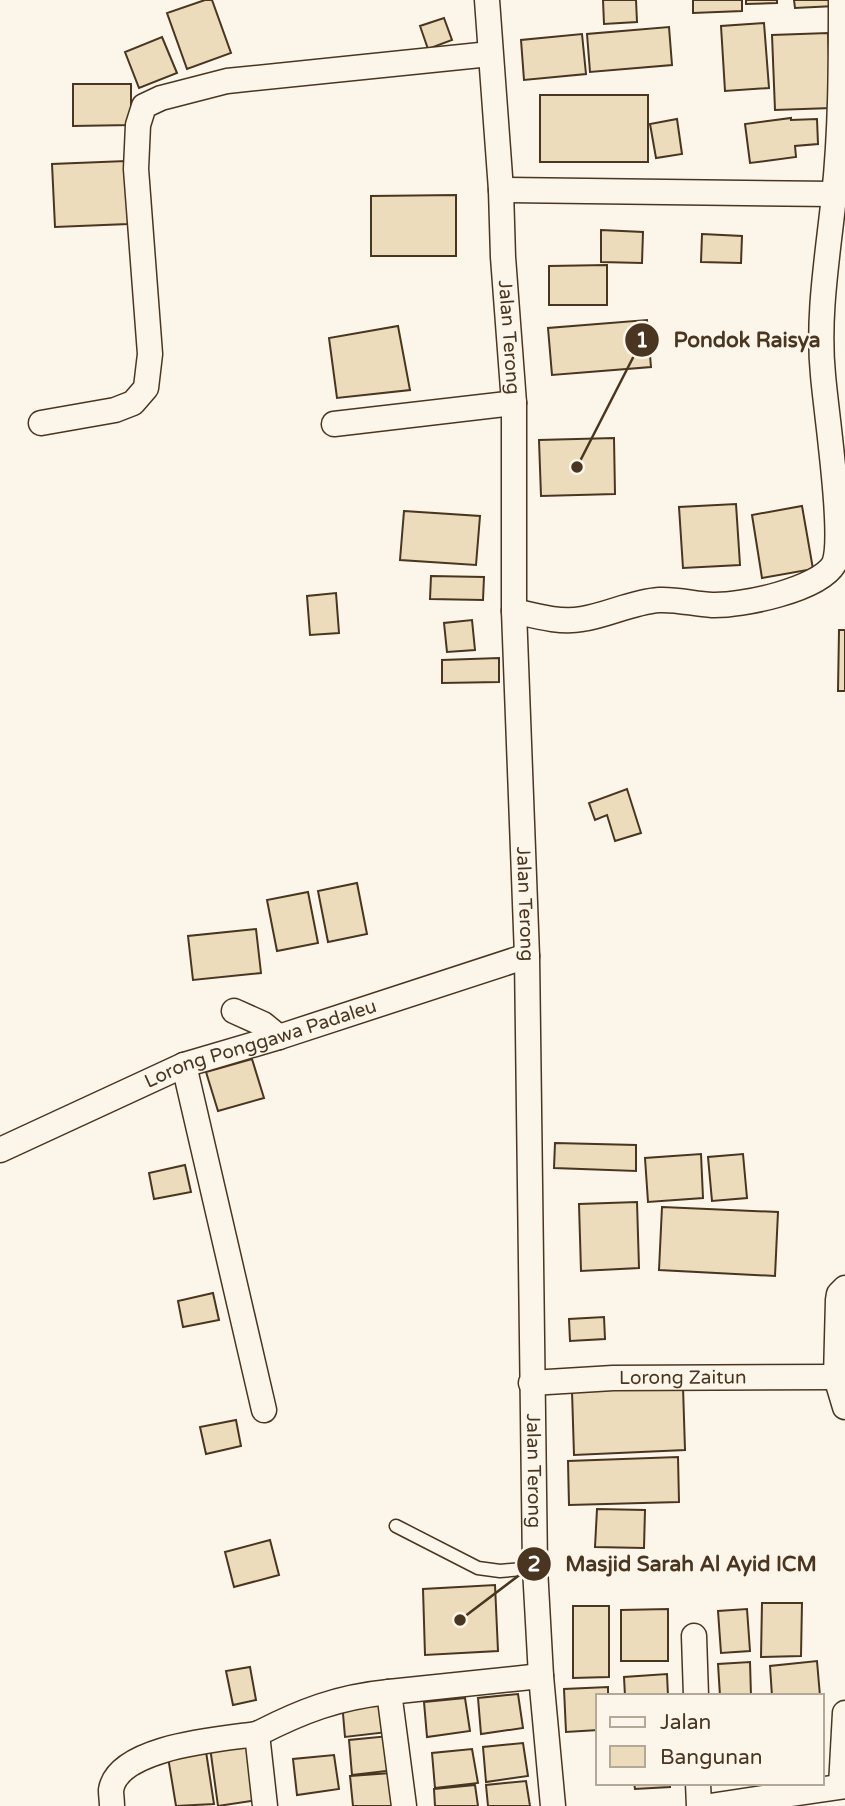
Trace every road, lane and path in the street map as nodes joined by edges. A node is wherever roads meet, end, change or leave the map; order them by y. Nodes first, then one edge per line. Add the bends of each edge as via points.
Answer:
1 (487, 0) edge
2 (841, 0) edge
3 (490, 54) junction
4 (500, 190) junction
5 (834, 194) junction
6 (514, 403) junction
7 (41, 423) dead end
8 (334, 424) dead end
9 (514, 611) junction
10 (527, 956) junction
11 (234, 1011) dead end
12 (279, 1037) junction
13 (184, 1065) junction
14 (0, 1150) edge
15 (845, 1288) edge
16 (835, 1377) junction
17 (531, 1383) junction
18 (845, 1407) edge
19 (264, 1410) dead end
20 (396, 1526) dead end
21 (534, 1568) junction
22 (694, 1636) dead end
23 (541, 1676) junction
24 (389, 1692) junction
25 (696, 1694) edge
26 (845, 1713) edge
27 (257, 1734) junction
28 (698, 1785) edge
29 (843, 1786) edge
30 (112, 1806) edge
31 (265, 1806) edge
32 (404, 1806) edge
33 (553, 1806) edge
34 (699, 1806) edge
35 (710, 1806) edge

1 - 3 street, Jalan Terong
2 - 5 street via 841,121
3 - 4 street, Jalan Terong
3 - 7 street via 228,81 144,106 138,125 136,169 150,354 146,388 133,403 115,410
4 - 5 street
4 - 6 street, Jalan Terong
5 - 9 street via 824,272 822,373 835,465 840,545 834,564 823,576 758,601 712,605 656,600 579,620
6 - 8 street
6 - 9 street, Jalan Terong
9 - 10 street, Jalan Terong
10 - 12 street, Lorong Ponggawa Padaleu
10 - 17 street, Jalan Terong
11 - 12 street
12 - 13 street, Lorong Ponggawa Padaleu
13 - 14 street, Lorong Ponggawa Padaleu
13 - 19 street
15 - 16 street via 838,1300
16 - 17 street, Lorong Zaitun
16 - 18 street
17 - 21 street, Jalan Terong
20 - 21 lane via 478,1568
21 - 23 street, Jalan Terong
22 - 25 street
23 - 24 street
23 - 33 street, Jalan Terong
24 - 27 street via 323,1704
24 - 32 street
26 - 29 street
27 - 30 street via 174,1747 135,1762 120,1773 111,1788
27 - 31 street
28 - 34 street
29 - 35 street

